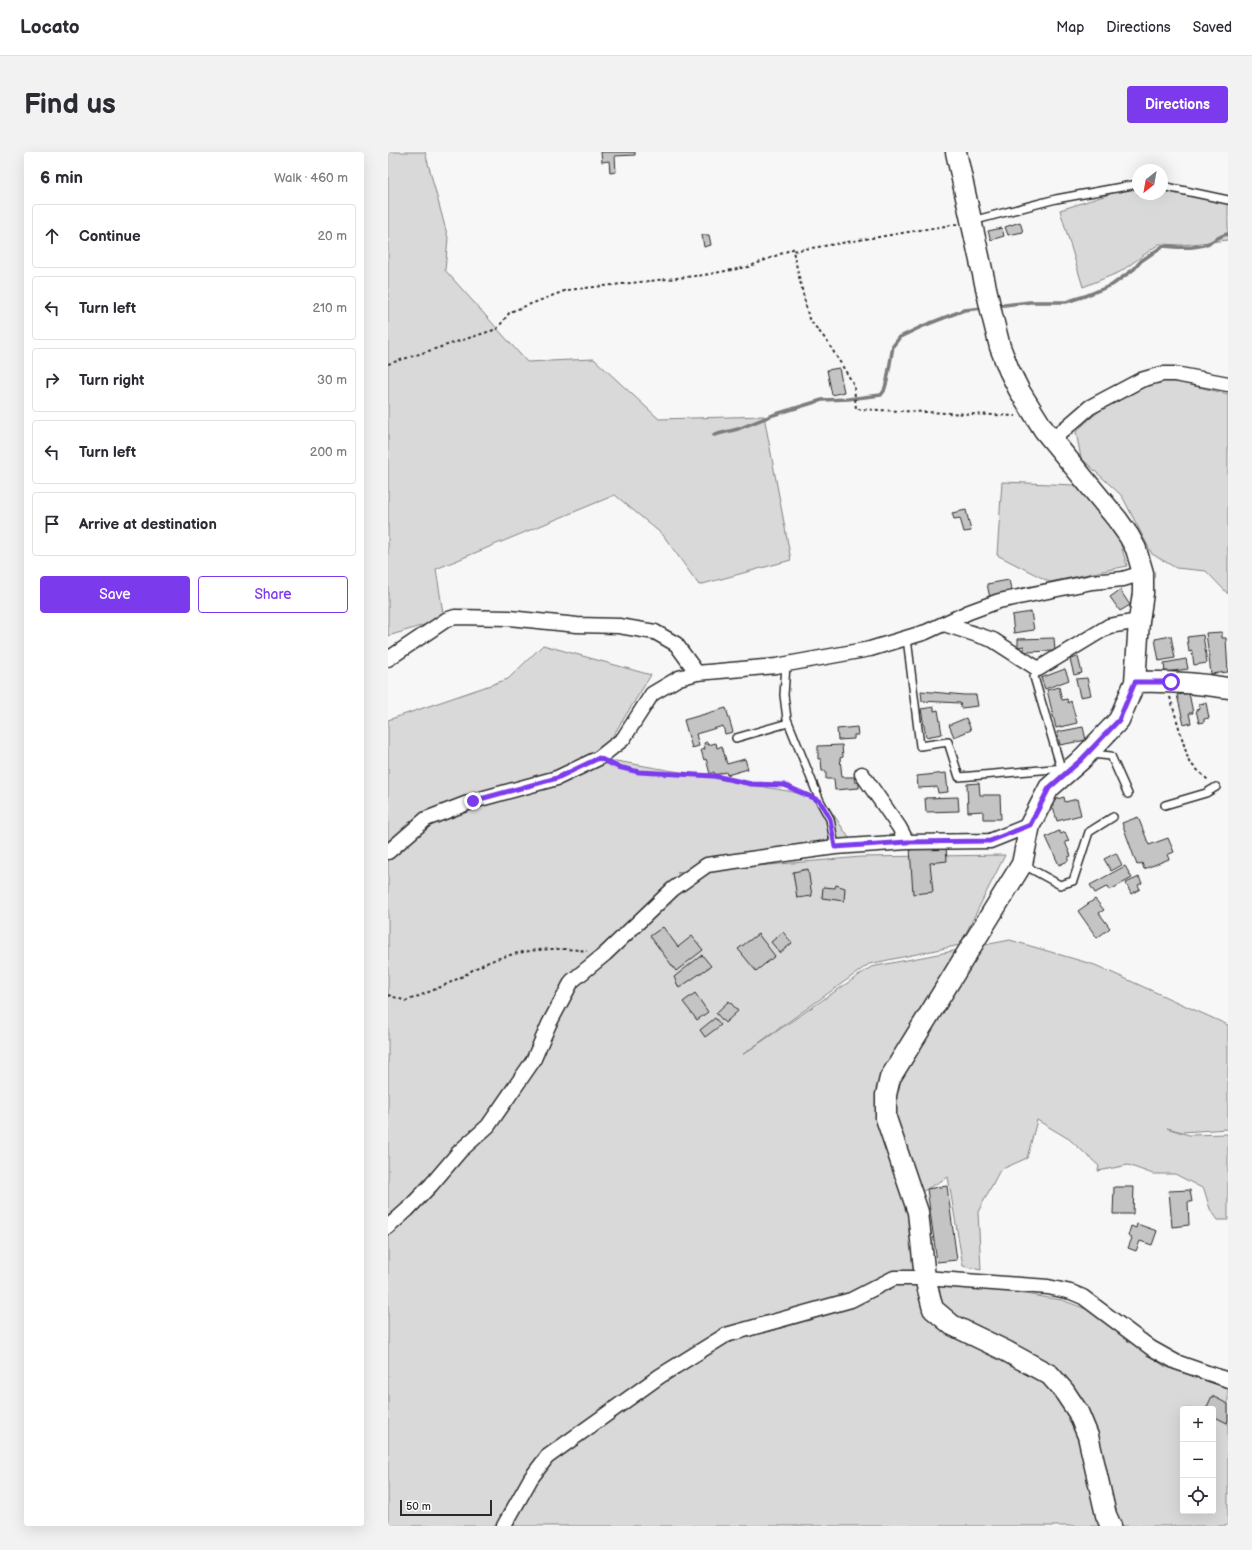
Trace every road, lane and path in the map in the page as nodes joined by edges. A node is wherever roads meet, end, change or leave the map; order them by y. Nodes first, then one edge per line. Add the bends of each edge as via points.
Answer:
1 (956, 152) edge
2 (1132, 185) edge
3 (1168, 187) edge
4 (1228, 200) edge
5 (970, 221) junction
6 (795, 248) dead end
7 (388, 364) edge
8 (1228, 384) edge
9 (1035, 416) junction
10 (1053, 439) junction
11 (1143, 573) junction
12 (1139, 621) junction
13 (944, 624) junction
14 (907, 638) junction
15 (388, 659) edge
16 (786, 665) junction
17 (1038, 669) junction
18 (697, 673) junction
19 (1165, 681) junction
20 (1135, 682) junction
21 (1228, 688) edge
22 (788, 723) junction
23 (736, 738) dead end
24 (599, 758) junction
25 (1073, 763) junction
26 (862, 774) dead end
27 (1216, 787) joint
28 (1128, 794) dead end
29 (820, 801) junction
30 (1165, 805) dead end
31 (1113, 817) dead end
32 (1030, 825) junction
33 (907, 842) junction
34 (835, 847) junction
35 (388, 852) edge
36 (1022, 864) junction
37 (605, 954) junction
38 (388, 995) edge
39 (388, 1227) edge
40 (925, 1278) junction
41 (1228, 1380) edge
42 (504, 1526) edge
43 (1111, 1526) edge

1 - 5 street
2 - 5 lane via 1056,199
3 - 4 lane
5 - 9 street via 1000,347 1009,370
5 - 9 path via 793,251 809,319 827,341 854,385 856,409
6 - 7 path via 748,267 704,275 567,290 510,312 497,329
8 - 10 street via 1175,374 1162,374 1141,380 1090,407
9 - 10 street
10 - 11 street via 1117,519 1136,549
11 - 12 street
11 - 13 street via 1123,579 1092,582 999,601
12 - 17 street via 1109,626
12 - 20 street
13 - 14 street
13 - 17 street via 993,640
14 - 16 street via 870,649
14 - 25 lane via 920,746 948,742 959,777
15 - 18 street via 446,620 455,617 508,618 577,625 619,626 655,632 676,644
16 - 18 street
16 - 22 lane via 784,695
17 - 25 lane via 1034,677
18 - 24 street via 679,678 652,694 623,739
19 - 20 street
19 - 21 street
19 - 27 path via 1189,762
20 - 25 street via 1119,720
22 - 23 lane
22 - 29 lane
24 - 29 path via 618,767 639,772 715,776 751,784 784,785
24 - 35 street via 557,778 473,801 426,819
25 - 28 lane via 1111,756
25 - 32 street via 1049,788
26 - 33 street
27 - 30 lane via 1206,793
29 - 34 lane via 830,819
31 - 36 lane via 1089,832 1073,881 1060,885
32 - 33 street via 990,841
32 - 36 street
33 - 34 street
34 - 37 street via 707,865 673,889
36 - 40 street via 890,1078 886,1095 886,1118 918,1212
37 - 38 path via 571,949 522,952 480,966 460,978 406,1001
37 - 39 street via 572,981 533,1061 488,1126 460,1151 412,1205
40 - 41 street via 1048,1287 1070,1292 1083,1297 1151,1348 1176,1362
40 - 42 street via 894,1278 851,1300 726,1335 660,1376 548,1457 531,1478
40 - 43 street via 933,1309 952,1325 1006,1350 1050,1375 1064,1391 1078,1412 1088,1436 1106,1515

